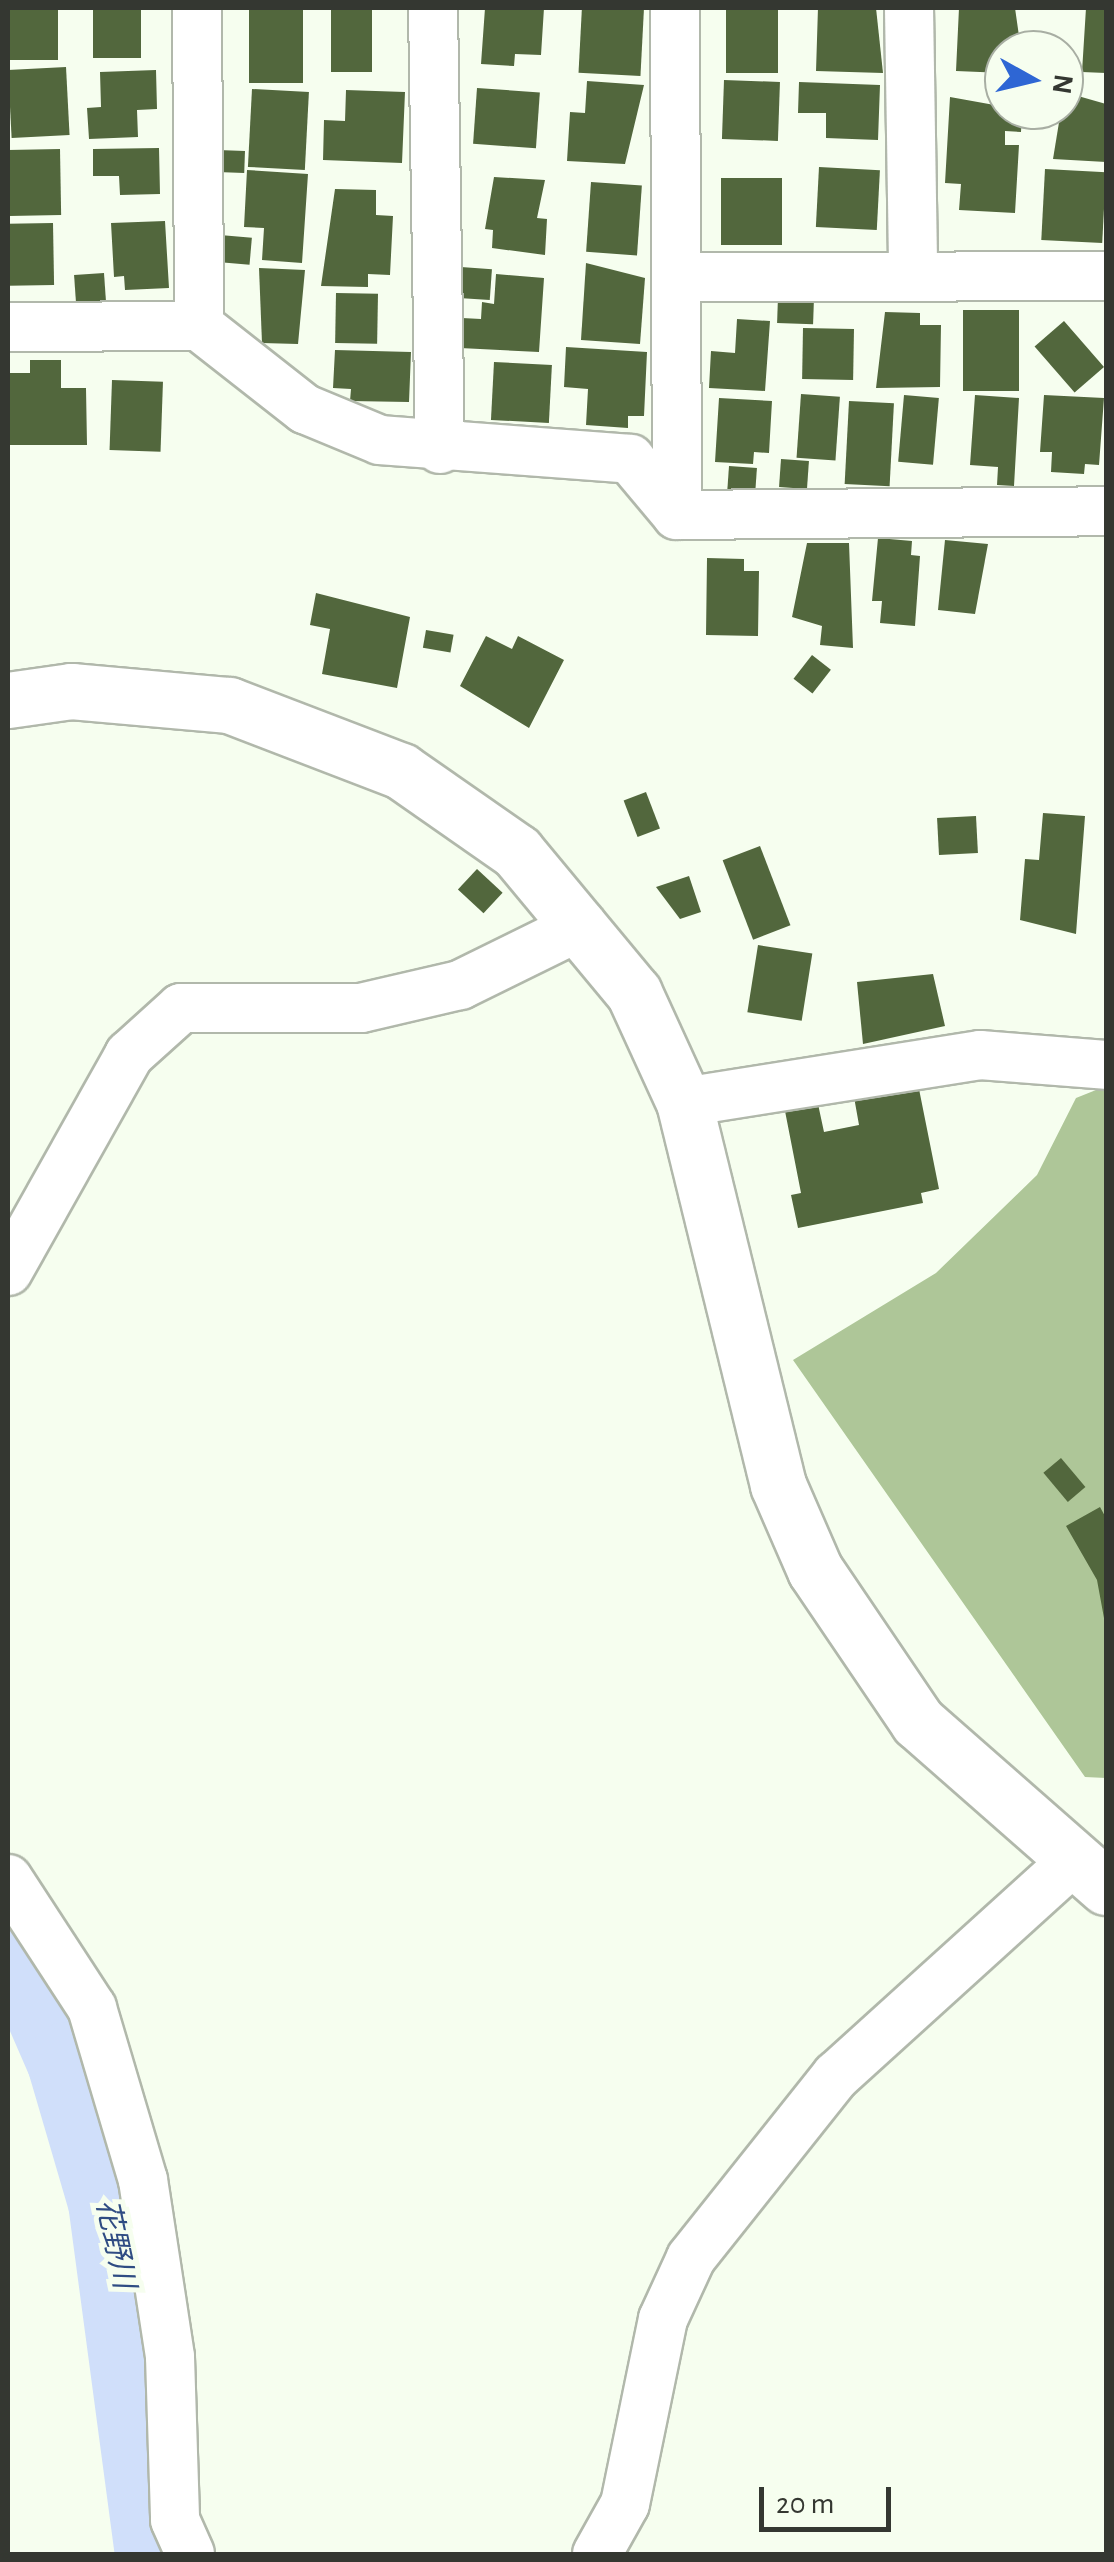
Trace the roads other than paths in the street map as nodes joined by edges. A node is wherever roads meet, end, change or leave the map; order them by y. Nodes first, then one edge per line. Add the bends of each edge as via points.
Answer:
1 (197, 8) edge
2 (433, 8) edge
3 (675, 8) edge
4 (910, 8) edge
5 (1106, 276) edge
6 (676, 277) junction
7 (913, 277) junction
8 (199, 326) junction
9 (8, 328) edge
10 (440, 448) junction
11 (1106, 511) edge
12 (677, 515) junction
13 (8, 700) edge
14 (582, 924) junction
15 (1106, 1065) edge
16 (684, 1102) junction
17 (8, 1271) edge
18 (1090, 1874) edge
19 (8, 1879) edge
20 (190, 2554) edge
21 (598, 2554) edge

1 - 8 street
2 - 10 street
3 - 6 street
4 - 7 street
5 - 7 street
6 - 7 street
6 - 12 street
8 - 9 street
8 - 10 street via 305,409 380,440
10 - 12 street via 630,459
11 - 12 street
13 - 14 street via 142,694 229,705 332,738 462,811 516,852
14 - 16 street via 634,993
14 - 17 street via 460,985 362,1008 181,1008 129,1055
15 - 16 street via 980,1054
16 - 18 street via 778,1485 816,1570 918,1722
18 - 21 street via 836,2076 691,2258 663,2319 625,2504
19 - 20 street via 92,2008 142,2180 170,2357 175,2520

